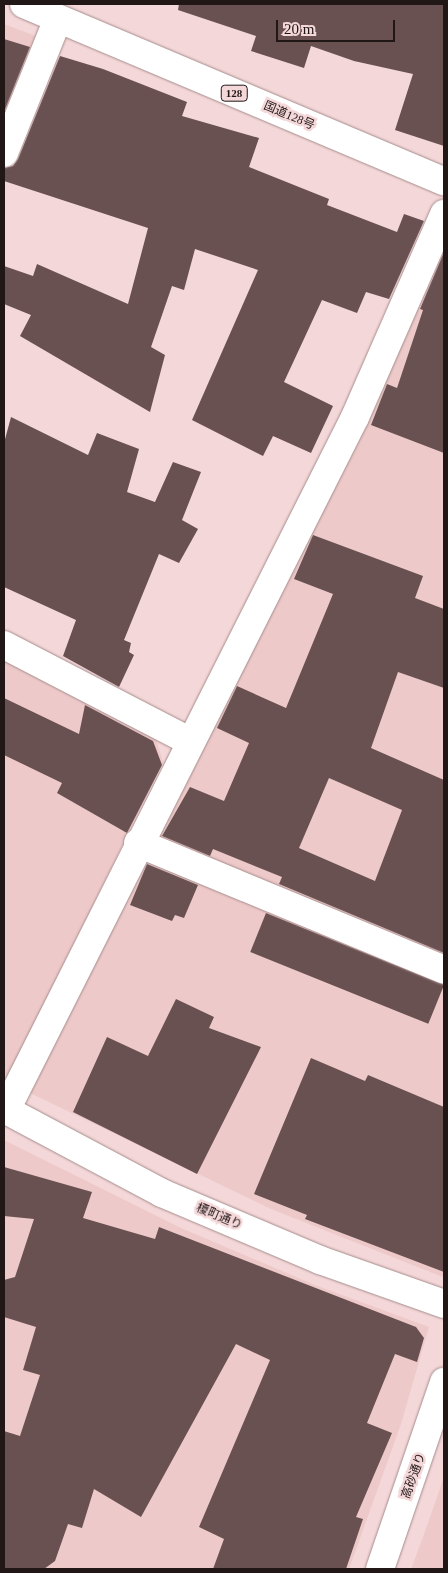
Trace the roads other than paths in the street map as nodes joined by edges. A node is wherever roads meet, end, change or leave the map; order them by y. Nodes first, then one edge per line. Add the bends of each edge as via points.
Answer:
1 (24, 4) edge
2 (58, 19) junction
3 (4, 153) edge
4 (444, 181) edge
5 (444, 214) edge
6 (4, 645) edge
7 (189, 741) junction
8 (138, 843) junction
9 (444, 970) edge
10 (5, 1110) edge
11 (444, 1304) edge
12 (444, 1382) edge
13 (380, 1569) edge

1 - 2 main road, 国道128号 / 128
2 - 3 main road
2 - 4 main road, 国道128号 / 128
5 - 7 main road via 355,417
6 - 7 main road
7 - 8 main road
8 - 9 main road
8 - 10 main road
10 - 11 main road, 榎町通り via 162,1193 320,1260
12 - 13 main road, 高砂通り

